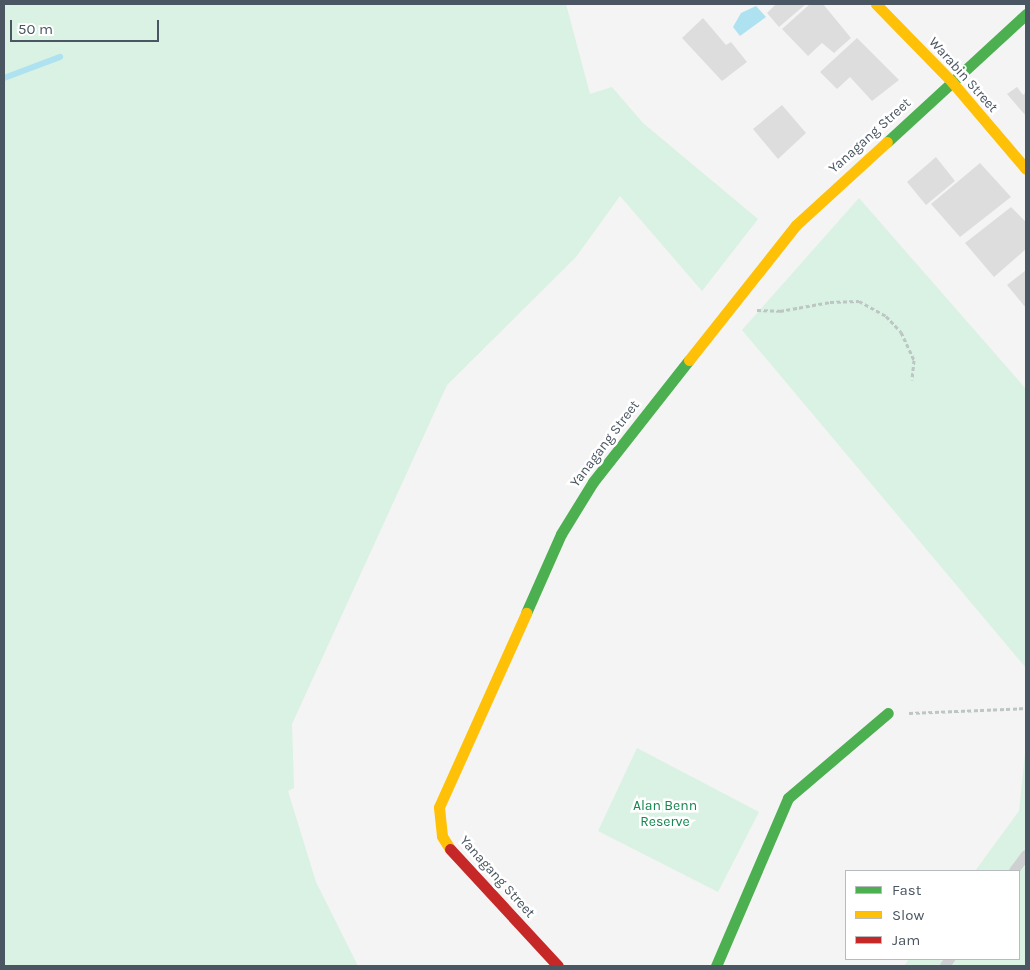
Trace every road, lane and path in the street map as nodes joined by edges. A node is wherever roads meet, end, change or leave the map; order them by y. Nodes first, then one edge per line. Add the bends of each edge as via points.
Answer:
1 (876, 4) edge
2 (1026, 14) edge
3 (952, 82) junction
4 (1026, 168) edge
5 (729, 308) junction
6 (912, 380) dead end
7 (1026, 708) edge
8 (888, 713) joint
9 (1026, 855) edge
10 (1015, 870) edge
11 (558, 966) edge
12 (716, 966) edge

1 - 3 street, Warabin Street
2 - 3 street, Yanagang Street
3 - 4 street, Warabin Street
3 - 5 street, Yanagang Street via 796,225
5 - 6 path via 780,311 830,302 859,301 886,316 902,332 914,360
5 - 11 street, Yanagang Street via 576,508 438,807 442,836 457,859
7 - 8 path
8 - 12 street via 788,798
9 - 10 lane

